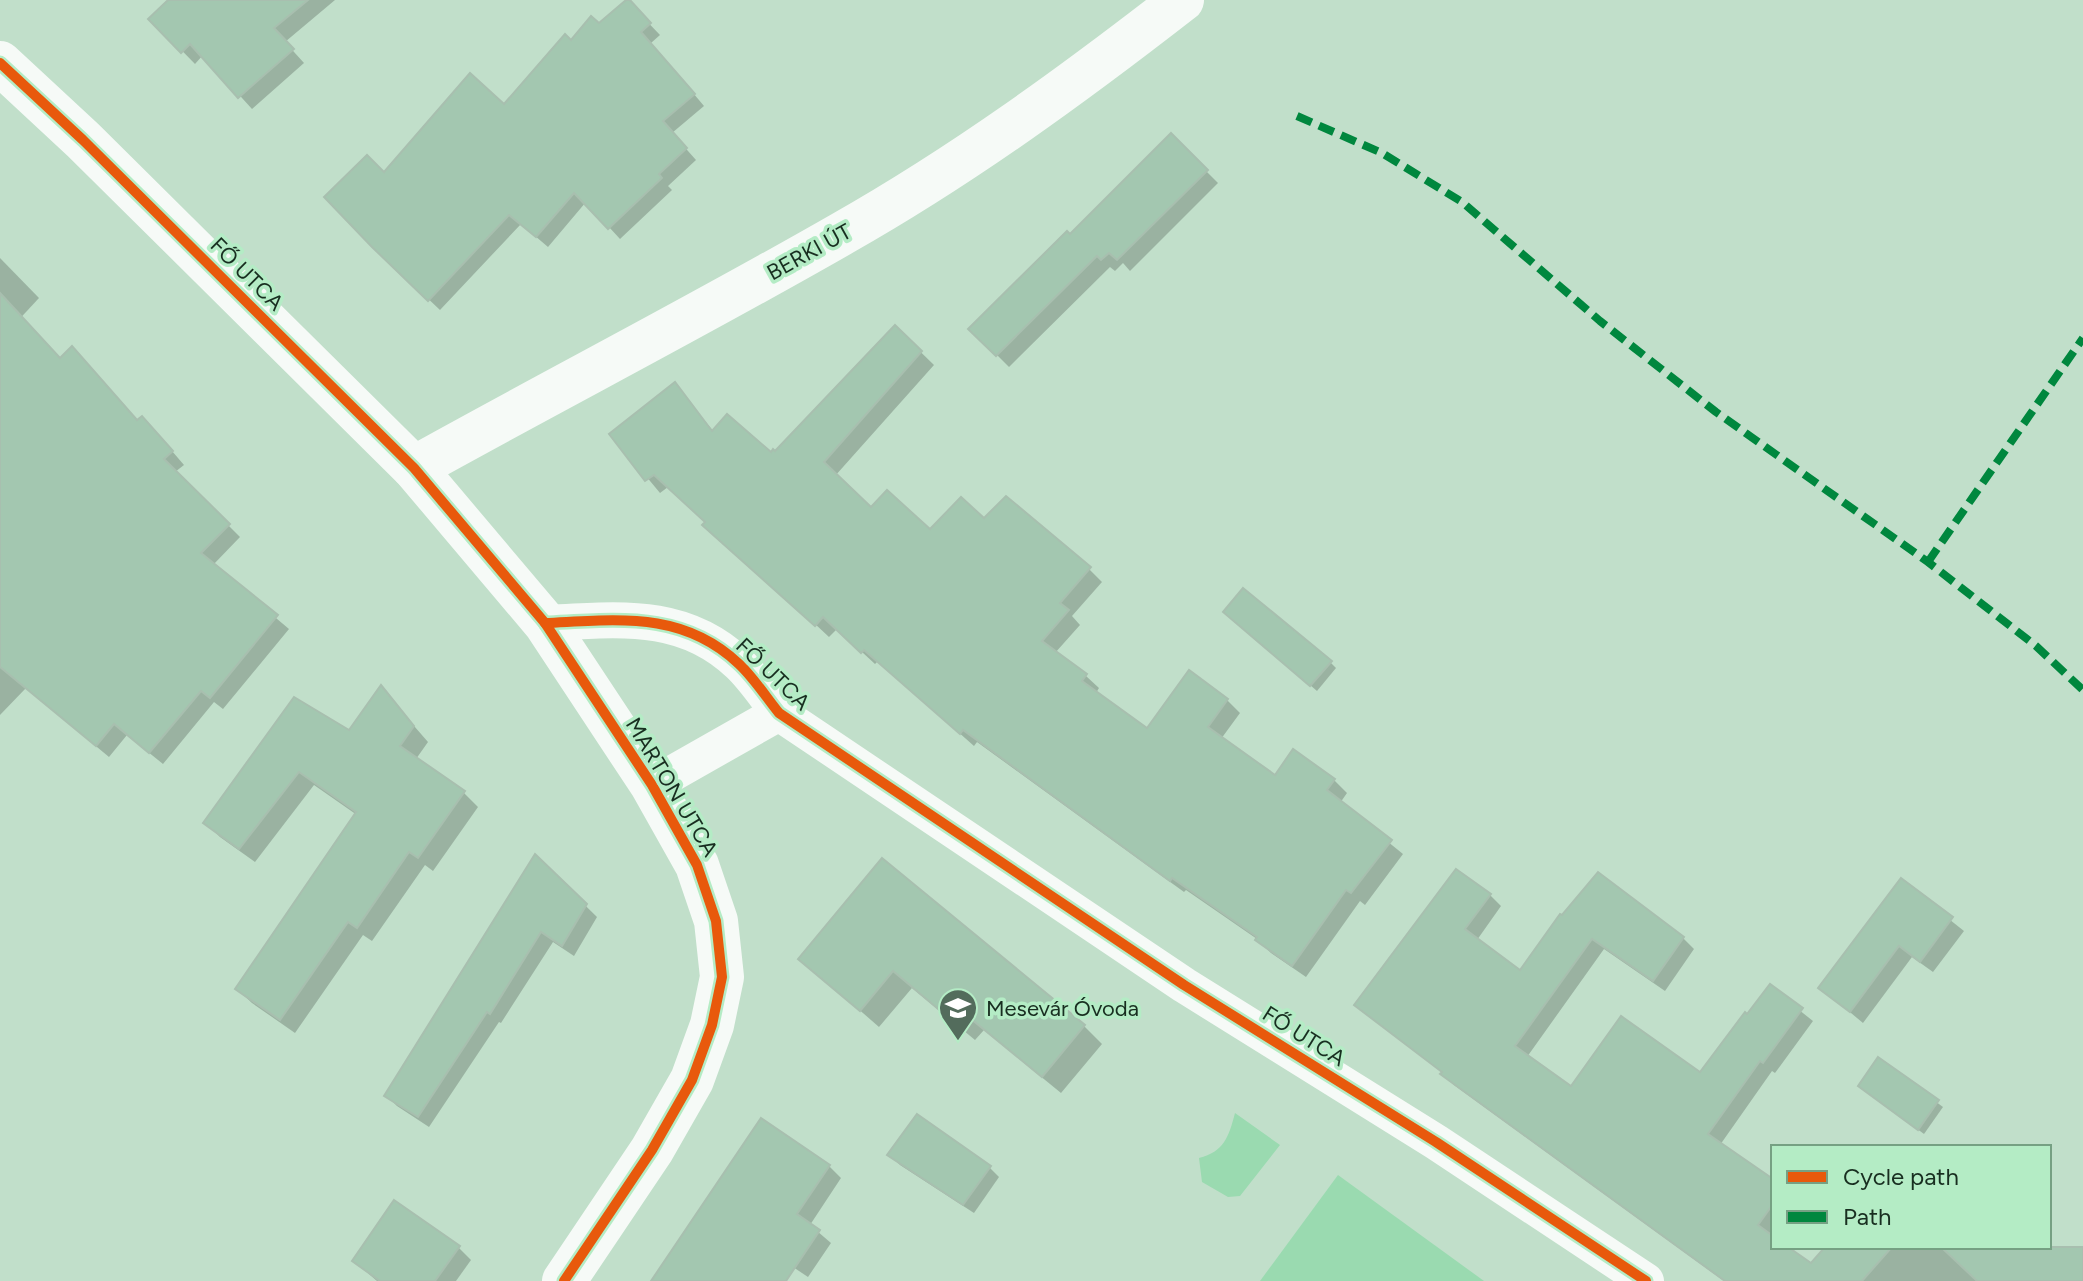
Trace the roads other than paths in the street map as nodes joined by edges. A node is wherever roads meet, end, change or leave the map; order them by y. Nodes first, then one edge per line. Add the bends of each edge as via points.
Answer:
1 (1182, 0) edge
2 (0, 63) edge
3 (414, 468) junction
4 (545, 623) junction
5 (779, 713) junction
6 (652, 785) junction
7 (564, 1281) edge
8 (1646, 1281) edge

1 - 3 street, BERKI ÚT via 1087,74 858,224
2 - 3 street, FŐ UTCA
3 - 4 street, FŐ UTCA
4 - 5 street, FŐ UTCA via 660,622 705,640 739,664
4 - 6 street, MARTON UTCA
5 - 6 street
5 - 8 street, FŐ UTCA via 1184,985
6 - 7 street, MARTON UTCA via 697,865 716,921 722,977 692,1080

